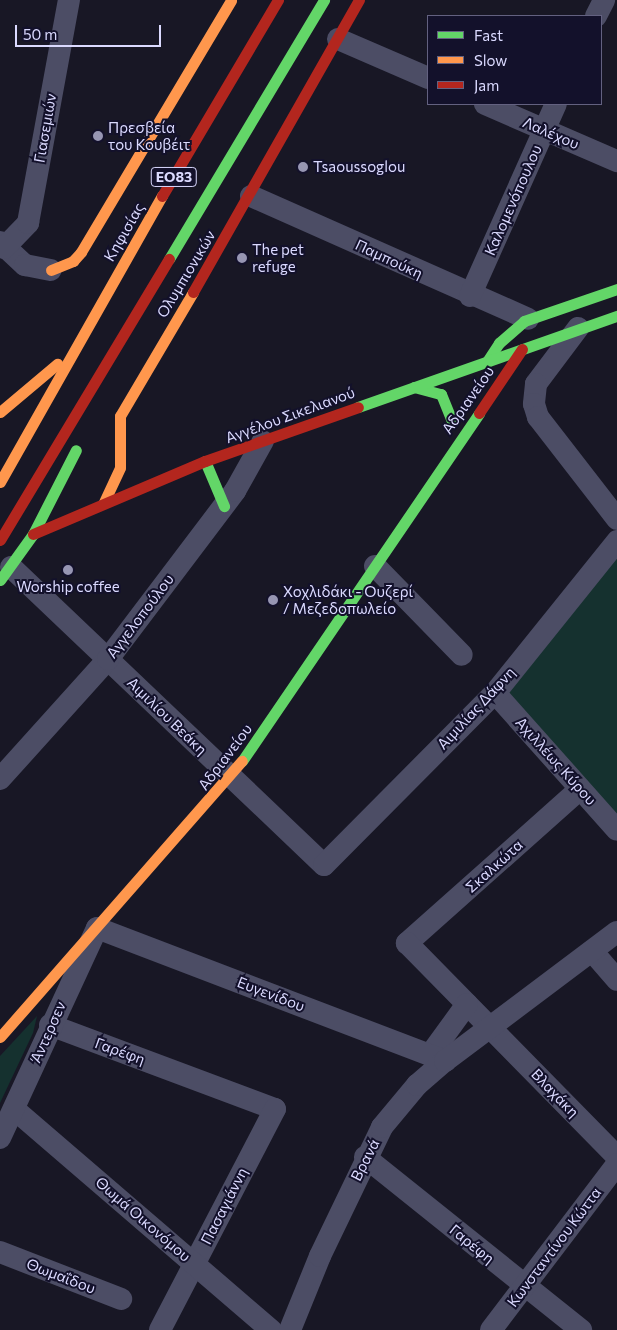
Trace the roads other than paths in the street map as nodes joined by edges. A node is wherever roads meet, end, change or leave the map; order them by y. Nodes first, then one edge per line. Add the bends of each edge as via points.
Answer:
1 (69, 0) edge
2 (231, 0) edge
3 (278, 0) edge
4 (324, 0) edge
5 (359, 0) edge
6 (604, 0) edge
7 (596, 15) edge
8 (338, 39) junction
9 (427, 78) edge
10 (487, 105) edge
11 (556, 105) edge
12 (544, 130) junction
13 (617, 161) edge
14 (251, 196) junction
15 (2, 245) edge
16 (51, 270) joint
17 (617, 288) edge
18 (470, 296) junction
19 (617, 316) edge
20 (528, 319) junction
21 (578, 328) junction
22 (522, 349) junction
23 (70, 354) junction
24 (488, 361) junction
25 (474, 383) dead end
26 (93, 386) junction
27 (414, 387) junction
28 (0, 389) edge
29 (461, 406) dead end
30 (0, 407) edge
31 (0, 412) edge
32 (452, 421) junction
33 (262, 441) junction
34 (205, 461) junction
35 (440, 468) junction
36 (0, 482) edge
37 (104, 502) junction
38 (224, 506) junction
39 (617, 519) edge
40 (33, 534) junction
41 (0, 540) edge
42 (617, 541) edge
43 (375, 566) junction
44 (6, 573) edge
45 (462, 654) dead end
46 (108, 658) junction
47 (495, 693) junction
48 (231, 778) junction
49 (0, 779) edge
50 (580, 790) junction
51 (617, 830) edge
52 (324, 865) joint
53 (97, 928) junction
54 (617, 932) edge
55 (592, 951) junction
56 (617, 980) edge
57 (468, 1004) junction
58 (50, 1026) junction
59 (492, 1030) junction
60 (0, 1037) edge
61 (438, 1058) junction
62 (14, 1109) junction
63 (275, 1109) joint
64 (0, 1138) edge
65 (365, 1157) junction
66 (617, 1157) edge
67 (617, 1164) edge
68 (0, 1252) edge
69 (194, 1264) junction
70 (525, 1287) junction
71 (121, 1299) dead end
72 (160, 1330) edge
73 (272, 1330) edge
74 (290, 1330) edge
75 (491, 1330) edge
76 (581, 1330) edge

1 - 15 street, Γιασεμιών via 28,223
2 - 16 street via 81,252 73,261
3 - 23 street, Κηφισίας / ΕΟ83
4 - 26 street, ΕΟ83
5 - 8 street, Ολυμπιονικών
6 - 7 street
8 - 9 street
8 - 14 street, Ολυμπιονικών
10 - 12 street, Λαλέχου
11 - 12 street, Καλομενόπουλου
12 - 13 street, Λαλέχου
12 - 18 street, Καλομενόπουλου
14 - 18 street, Παμπούκη
14 - 37 street, Ολυμπιονικών via 123,411 120,467
15 - 16 street via 25,265
17 - 20 street
18 - 20 street, Παμπούκη
19 - 21 street, Αγγέλου Σικελιανού
20 - 24 street via 505,337
21 - 22 street, Αγγέλου Σικελιανού
21 - 39 street via 536,384 534,404 538,417
22 - 24 street, Αγγέλου Σικελιανού
22 - 35 street, Αδριανείου
23 - 31 street, ΕΟ83
23 - 36 street, Κηφισίας / ΕΟ83
24 - 25 street, Αδριανείου
24 - 27 street, Αγγέλου Σικελιανού
26 - 40 street, ΕΟ83 via 80,436
26 - 41 street, ΕΟ83
27 - 32 street via 440,394
27 - 33 street, Αγγέλου Σικελιανού
28 - 30 street
29 - 32 street, Αδριανείου
32 - 35 street, Αδριανείου
33 - 34 street, Αγγέλου Σικελιανού
33 - 38 street, Αγγελοπούλου
34 - 37 street, Αγγέλου Σικελιανού
34 - 38 street
35 - 43 street, Αδριανείου
37 - 40 street
38 - 46 street, Αγγελοπούλου
40 - 44 street, ΕΟ83
42 - 47 street, Αιμιλίας Δάφνη
43 - 45 street
43 - 48 street, Αδριανείου
44 - 46 street, Αιμιλίου Βεάκη
46 - 48 street, Αιμιλίου Βεάκη
46 - 49 street, Αγγελοπούλου
47 - 50 street, Αχιλλέως Κύρου
47 - 52 street, Αιμιλίας Δάφνη
48 - 52 street, Αιμιλίου Βεάκη
48 - 53 street, Αδριανείου
50 - 51 street, Αχιλλέως Κύρου
50 - 57 street, Σκαλκώτα via 407,943
53 - 58 street, Άντερσεν
53 - 60 street, Αδριανείου
53 - 61 street, Ευγενίδου
54 - 55 street, Βρανά
55 - 56 street
55 - 59 street, Βρανά
57 - 59 street
57 - 61 street, Βρανά
58 - 62 street, Άντερσεν
58 - 63 street, Γαρέφη
59 - 61 street, Βρανά
59 - 66 street, Βλαχάκη
61 - 65 street, Βρανά
62 - 64 street, Άντερσεν
62 - 69 street, Θωμά Οικονόμου
63 - 69 street, Πασαγιάννη
65 - 70 street, Γαρέφη
65 - 74 street, Βρανά
67 - 70 street, Κωνσταντίνου Κώττα
68 - 71 street, Θωμαΐδου
69 - 72 street, Πασαγιάννη
69 - 73 street, Θωμά Οικονόμου
70 - 75 street, Κωνσταντίνου Κώττα
70 - 76 street, Γαρέφη

